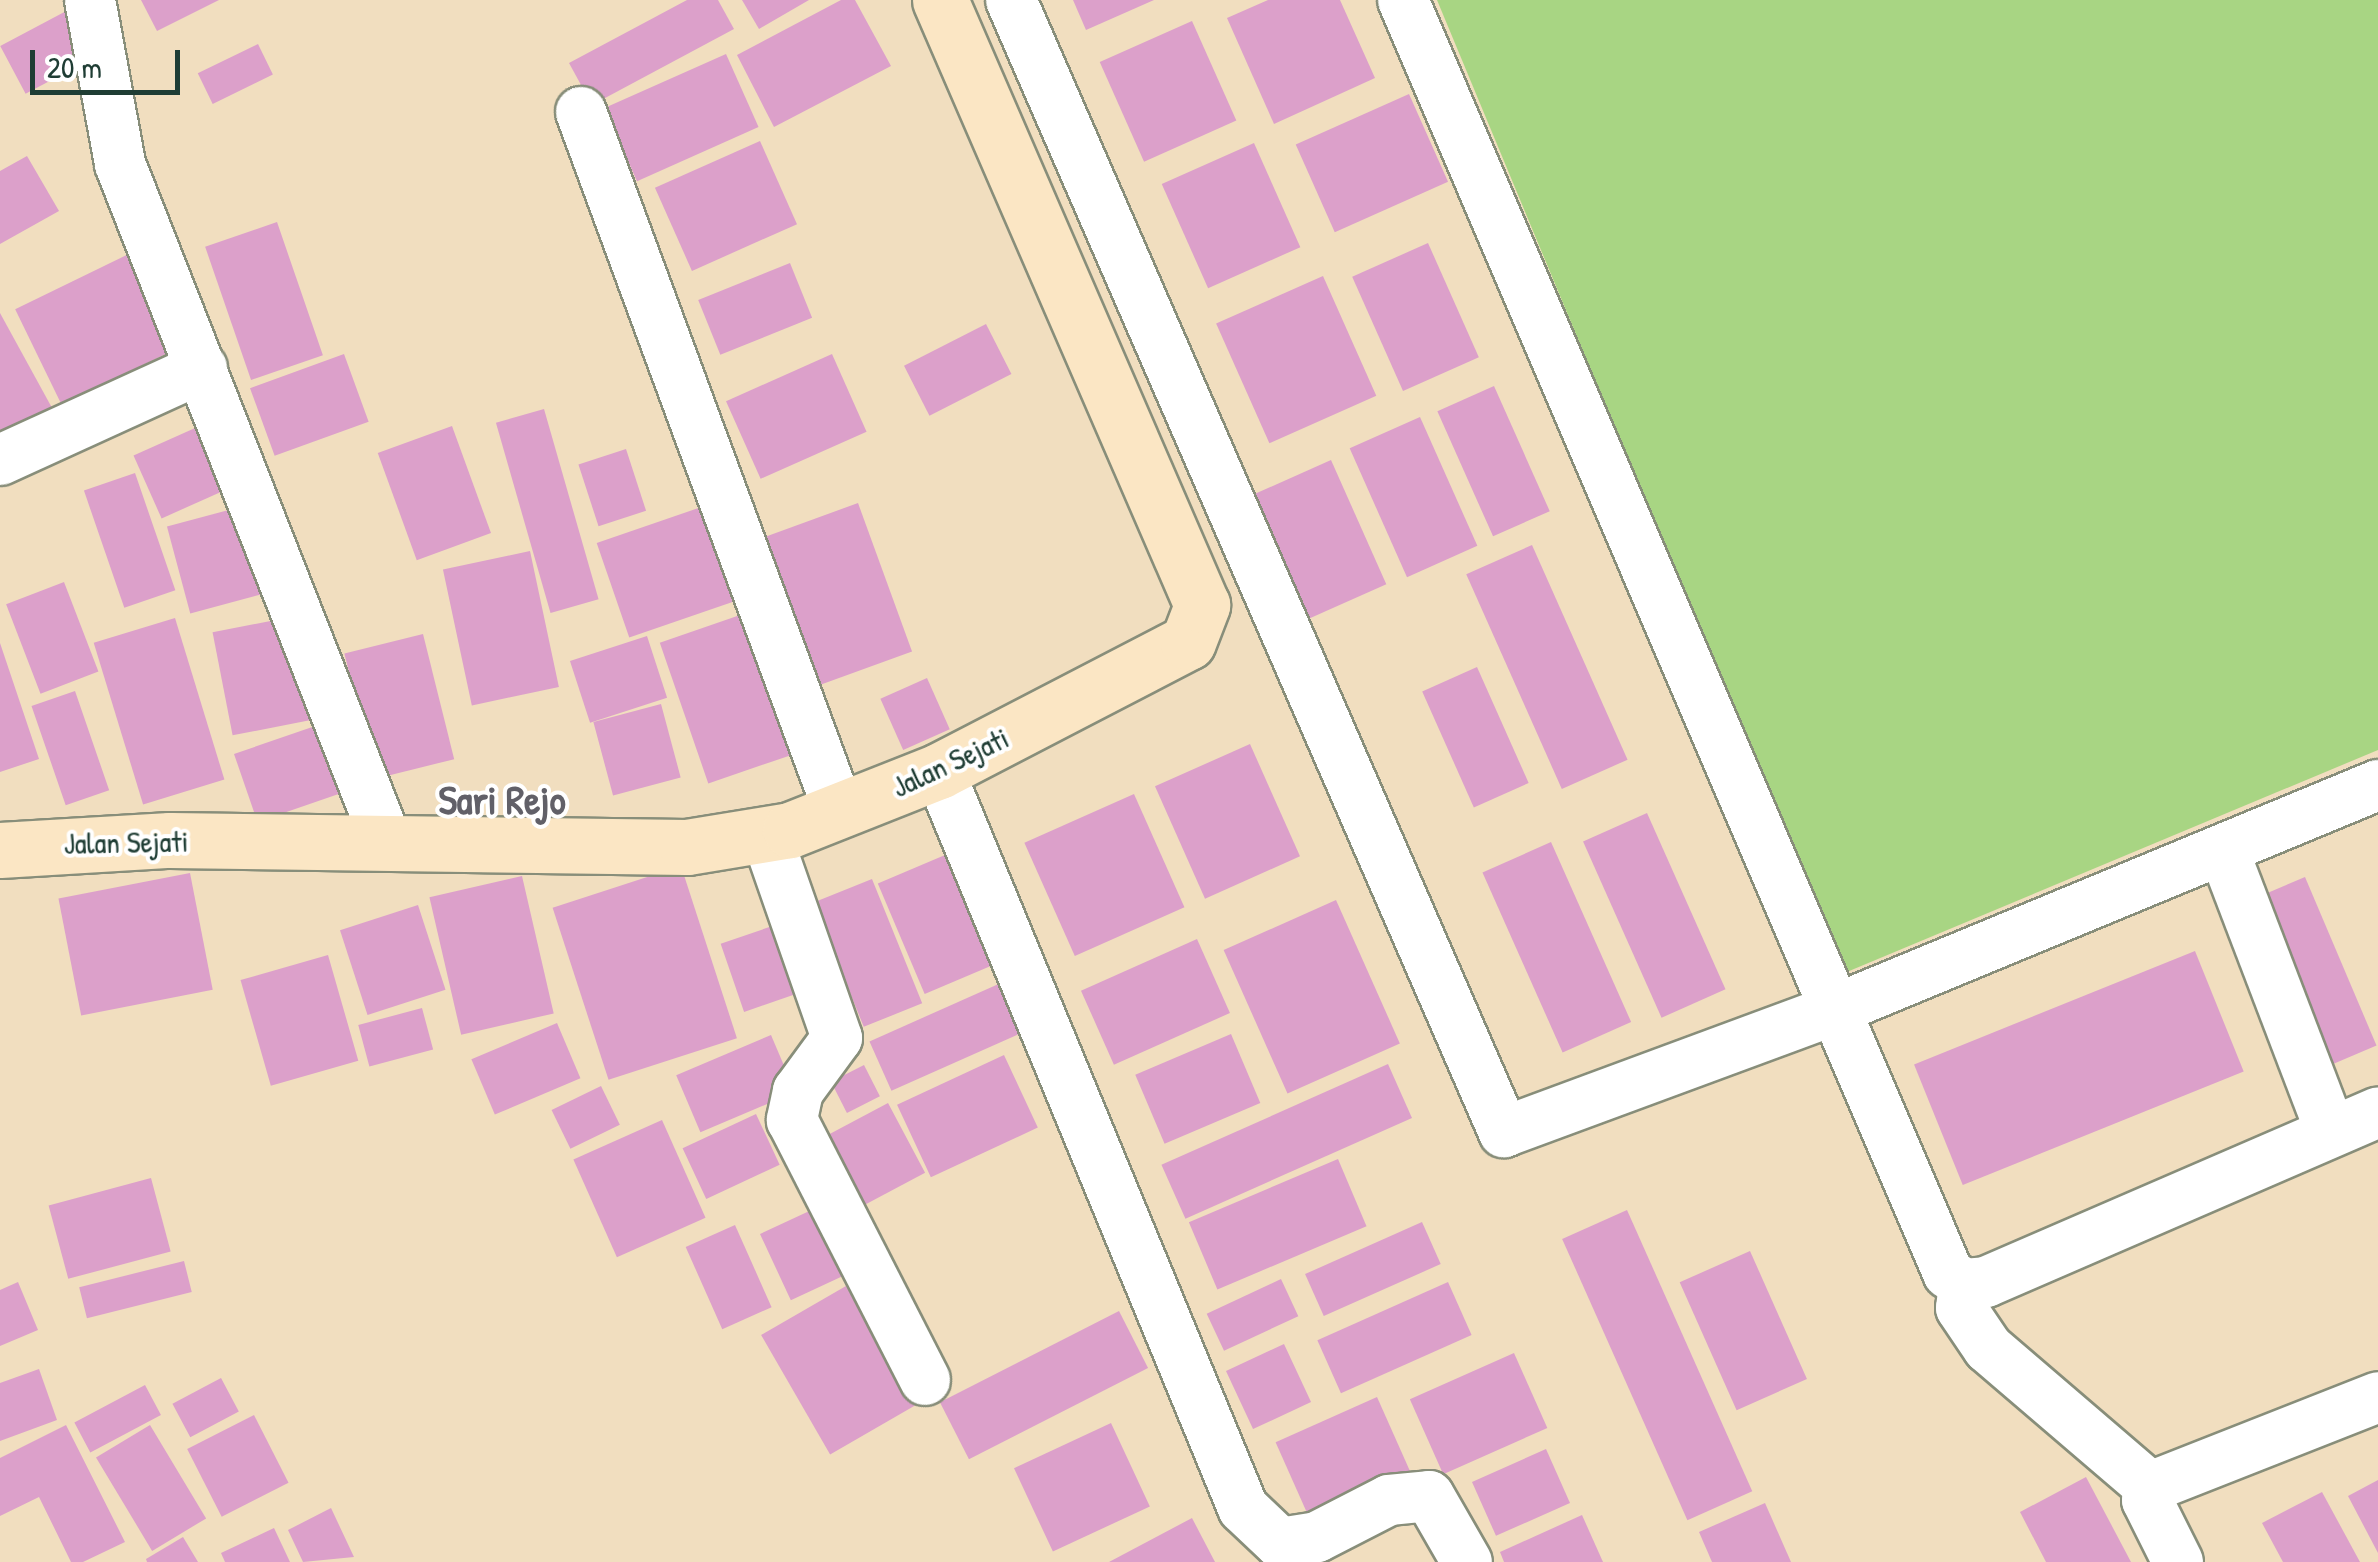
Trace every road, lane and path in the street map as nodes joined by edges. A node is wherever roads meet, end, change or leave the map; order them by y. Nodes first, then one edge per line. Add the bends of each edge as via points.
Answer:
1 (90, 0) edge
2 (940, 0) edge
3 (1010, 0) edge
4 (1403, 0) edge
5 (581, 112) dead end
6 (202, 368) junction
7 (0, 460) edge
8 (939, 771) junction
9 (2378, 785) edge
10 (840, 811) junction
11 (766, 834) junction
12 (387, 843) junction
13 (0, 850) edge
14 (2224, 852) junction
15 (1834, 1010) junction
16 (2378, 1112) edge
17 (2330, 1129) junction
18 (1964, 1284) junction
19 (925, 1380) dead end
20 (2378, 1397) edge
21 (2150, 1486) junction
22 (1468, 1562) edge
23 (2178, 1562) edge

1 - 6 street via 120,164
2 - 8 street, Jalan Sejati via 1202,605 1188,642
3 - 15 street via 1494,1122 1520,1134
4 - 15 street
5 - 10 street
6 - 7 street
6 - 12 street
8 - 10 street, Jalan Sejati
8 - 22 street via 1243,1508 1266,1538 1297,1542 1389,1500 1429,1496
9 - 14 street
10 - 11 street, Jalan Sejati
11 - 12 street, Jalan Sejati via 687,847
11 - 19 street via 837,1038 798,1090 792,1120
12 - 13 street, Jalan Sejati
14 - 15 street
14 - 17 street
15 - 18 street via 1948,1273
16 - 17 street
17 - 18 street via 1986,1282
18 - 21 street via 1961,1308 1988,1348
20 - 21 street
21 - 23 street via 2147,1500

